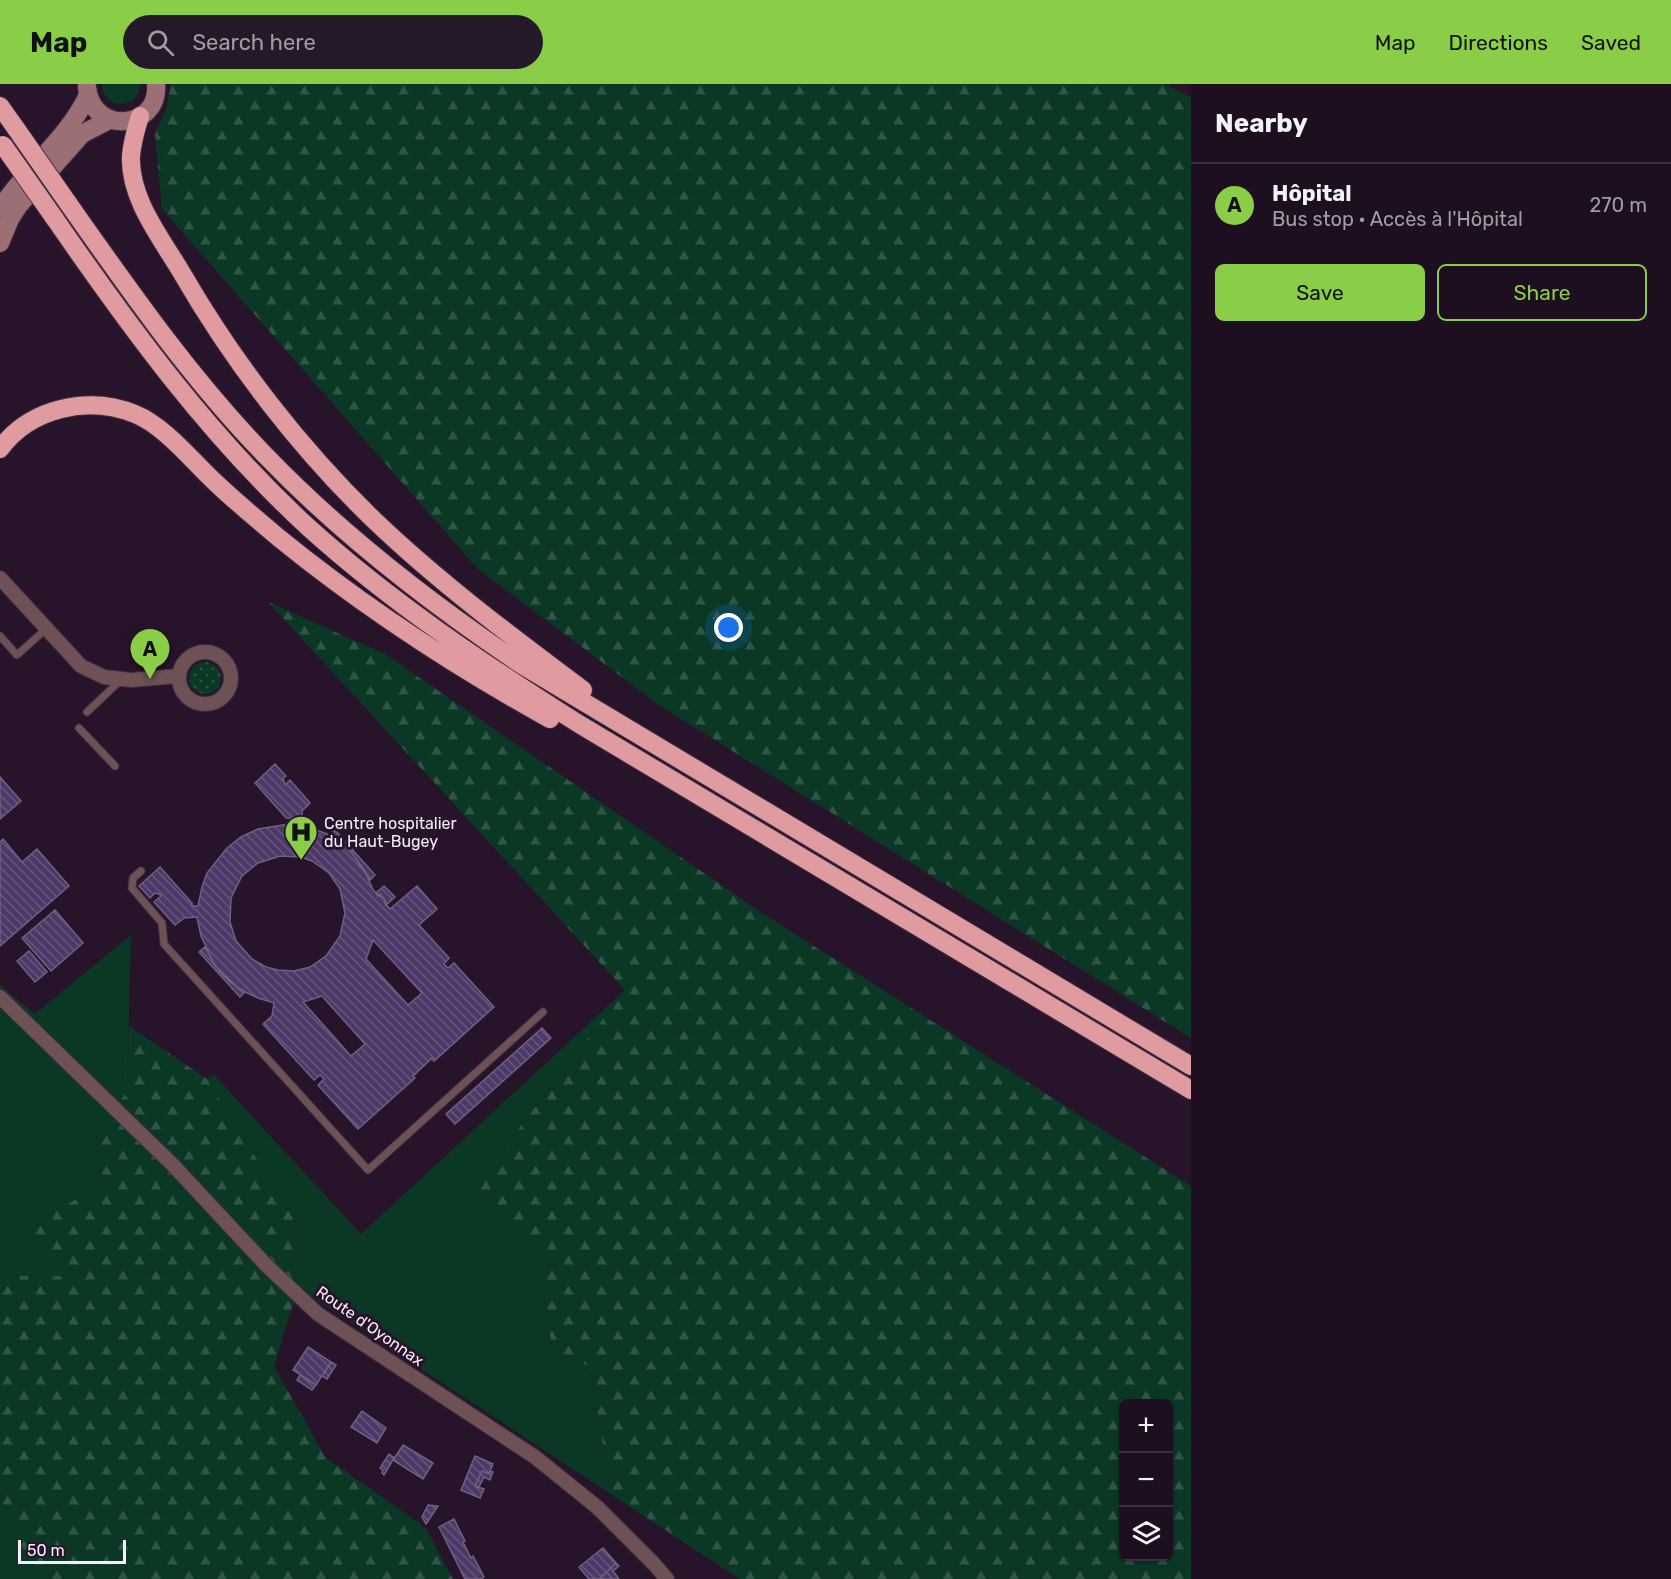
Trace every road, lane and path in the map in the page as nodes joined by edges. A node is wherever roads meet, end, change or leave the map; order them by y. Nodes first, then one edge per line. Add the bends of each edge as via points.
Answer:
1 (156, 84) edge
2 (88, 90) edge
3 (0, 106) edge
4 (140, 116) junction
5 (110, 120) junction
6 (1, 143) edge
7 (0, 209) edge
8 (0, 243) edge
9 (0, 449) edge
10 (0, 578) edge
11 (47, 628) junction
12 (0, 636) edge
13 (179, 676) dead end
14 (122, 680) junction
15 (87, 712) dead end
16 (79, 728) dead end
17 (668, 754) junction
18 (115, 766) dead end
19 (709, 802) junction
20 (141, 871) dead end
21 (0, 997) edge
22 (543, 1012) dead end
23 (1191, 1066) edge
24 (1191, 1089) edge
25 (667, 1579) edge

1 - 4 main road via 154,100
2 - 5 main road via 96,110
2 - 7 main road via 81,111 67,130
3 - 17 highway, bridge via 192,373 315,504 401,579 477,635
4 - 5 main road via 125,122
4 - 17 highway via 131,164 143,207 192,291 287,423 374,519 439,578
5 - 8 main road via 82,134 19,205
6 - 19 highway, bridge via 176,385 250,469 309,527 466,651
9 - 19 highway via 40,416 60,409 101,406 137,415 161,431 295,550 414,639 520,702
10 - 11 street
11 - 12 lane via 17,656
11 - 14 street via 81,666
13 - 14 street
14 - 15 lane
16 - 18 lane
17 - 23 highway
19 - 24 highway
20 - 22 lane via 132,888 162,923 164,944 368,1170
21 - 25 street, Route d'Oyonnax via 172,1164 267,1266 318,1314 535,1457 597,1507

